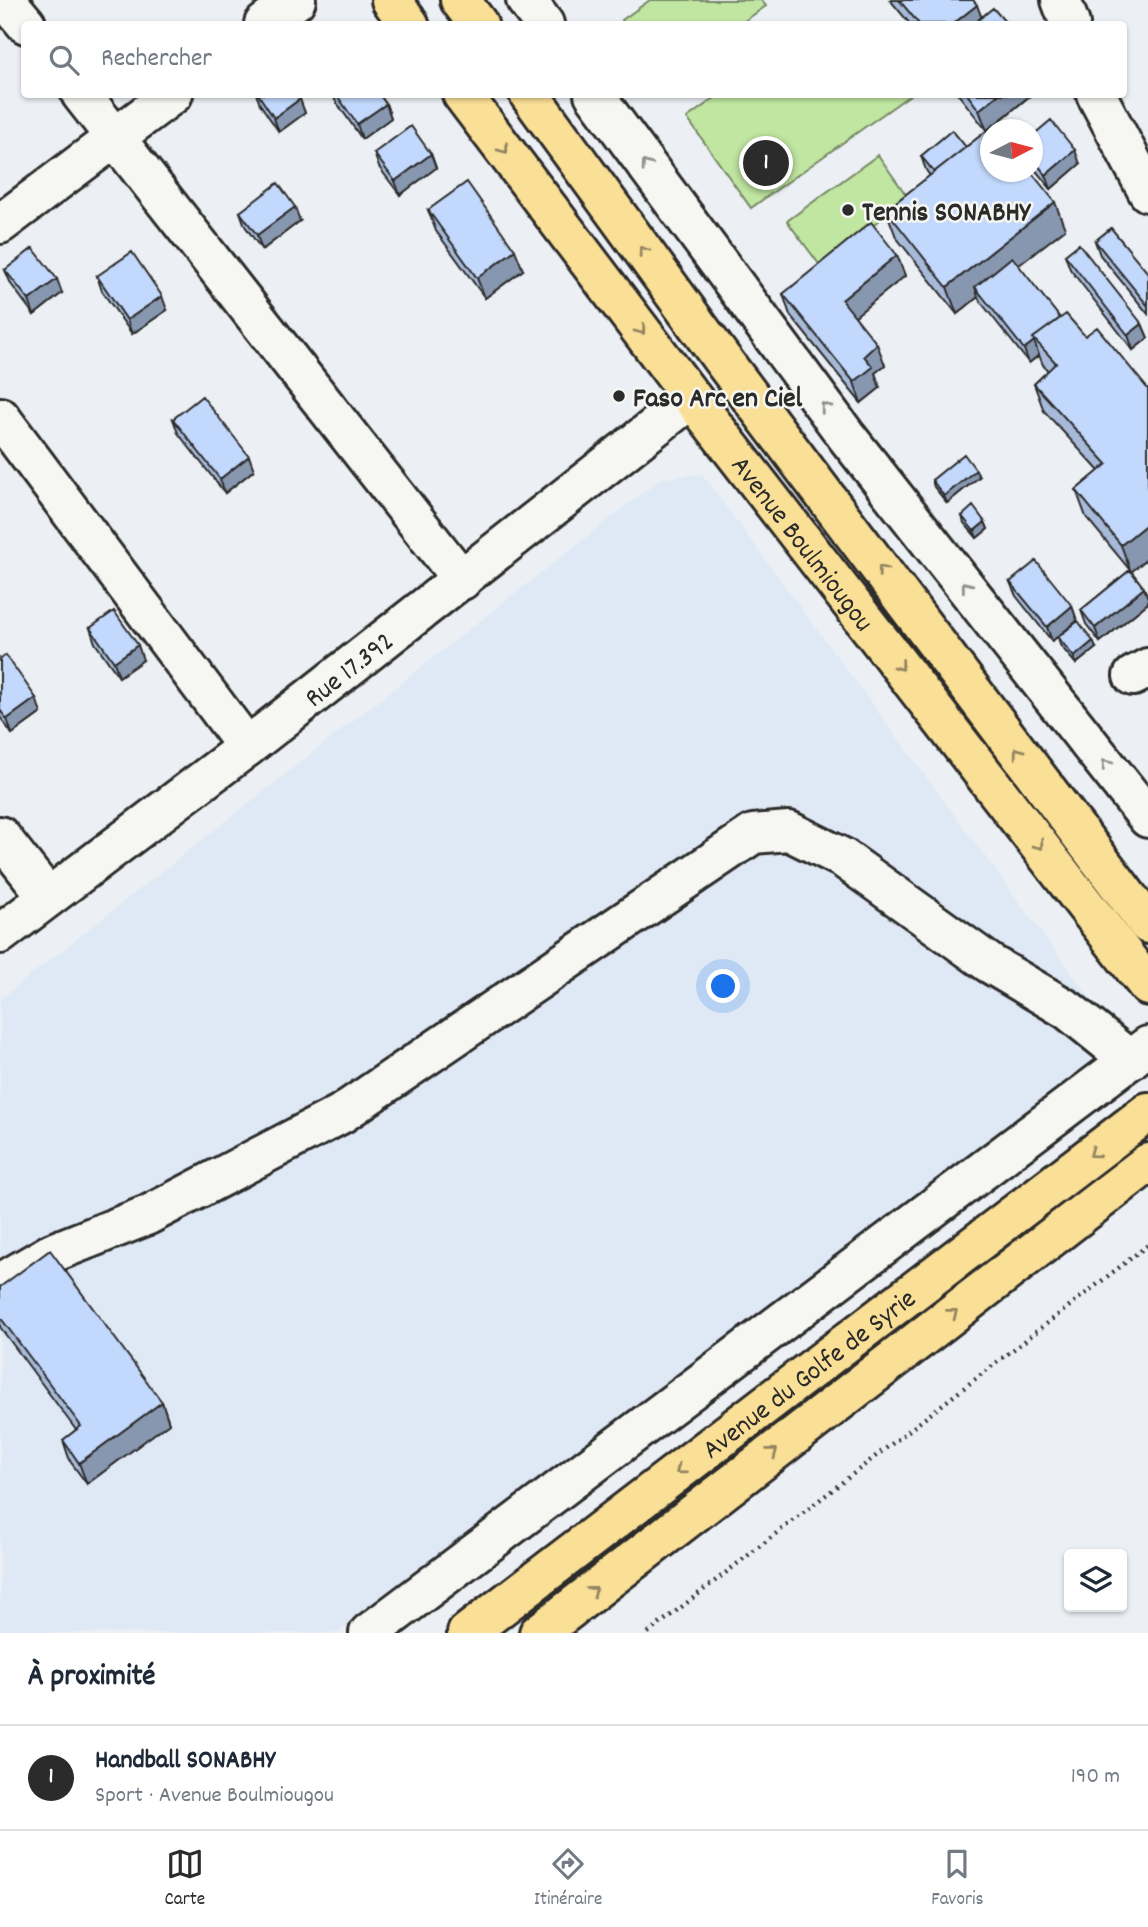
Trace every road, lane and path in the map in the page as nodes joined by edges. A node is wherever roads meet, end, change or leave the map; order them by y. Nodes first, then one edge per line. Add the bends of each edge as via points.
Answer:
1 (6, 0) edge
2 (296, 0) edge
3 (391, 0) edge
4 (460, 0) edge
5 (526, 0) edge
6 (1061, 0) edge
7 (24, 21) edge
8 (268, 21) edge
9 (407, 21) edge
10 (476, 21) edge
11 (542, 21) edge
12 (1069, 21) edge
13 (83, 98) edge
14 (168, 98) edge
15 (465, 98) edge
16 (532, 98) edge
17 (597, 98) edge
18 (1098, 98) edge
19 (115, 139) junction
20 (1148, 192) edge
21 (0, 224) edge
22 (692, 398) junction
23 (0, 417) edge
24 (463, 580) junction
25 (247, 747) junction
26 (1148, 818) edge
27 (0, 836) edge
28 (48, 897) junction
29 (1148, 924) edge
30 (0, 934) edge
31 (1148, 986) edge
32 (1139, 1053) edge
33 (1148, 1112) edge
34 (1148, 1163) edge
35 (1148, 1245) edge
36 (4, 1282) edge
37 (876, 1320) junction
38 (903, 1352) junction
39 (369, 1633) edge
40 (467, 1633) edge
41 (539, 1633) edge
42 (648, 1633) edge

1 - 7 street
2 - 8 street
3 - 9 main road
4 - 10 main road
5 - 11 street
6 - 12 street
13 - 19 street
14 - 19 street
15 -> 22 main road, Avenue Boulmiougou
29 -> 16 main road, Avenue Boulmiougou via 721,358
26 -> 17 street via 847,438
18 - 20 street
19 - 21 street
19 - 24 street
22 - 24 street, Rue 17.392
22 -> 31 main road, Avenue Boulmiougou
23 - 25 street
24 - 25 street, Rue 17.392
25 - 28 street, Rue 17.392
27 - 28 street
28 - 30 street, Rue 17.392
32 - 36 street via 989,963 843,858 789,831 753,834 341,1114 148,1215 52,1253
32 - 39 street
33 -> 37 main road, Avenue du Golfe de Syrie
38 -> 34 main road, Avenue du Golfe de Syrie
35 - 42 path
37 - 38 main road
37 -> 40 main road, Avenue du Golfe de Syrie
41 -> 38 main road, Avenue du Golfe de Syrie

